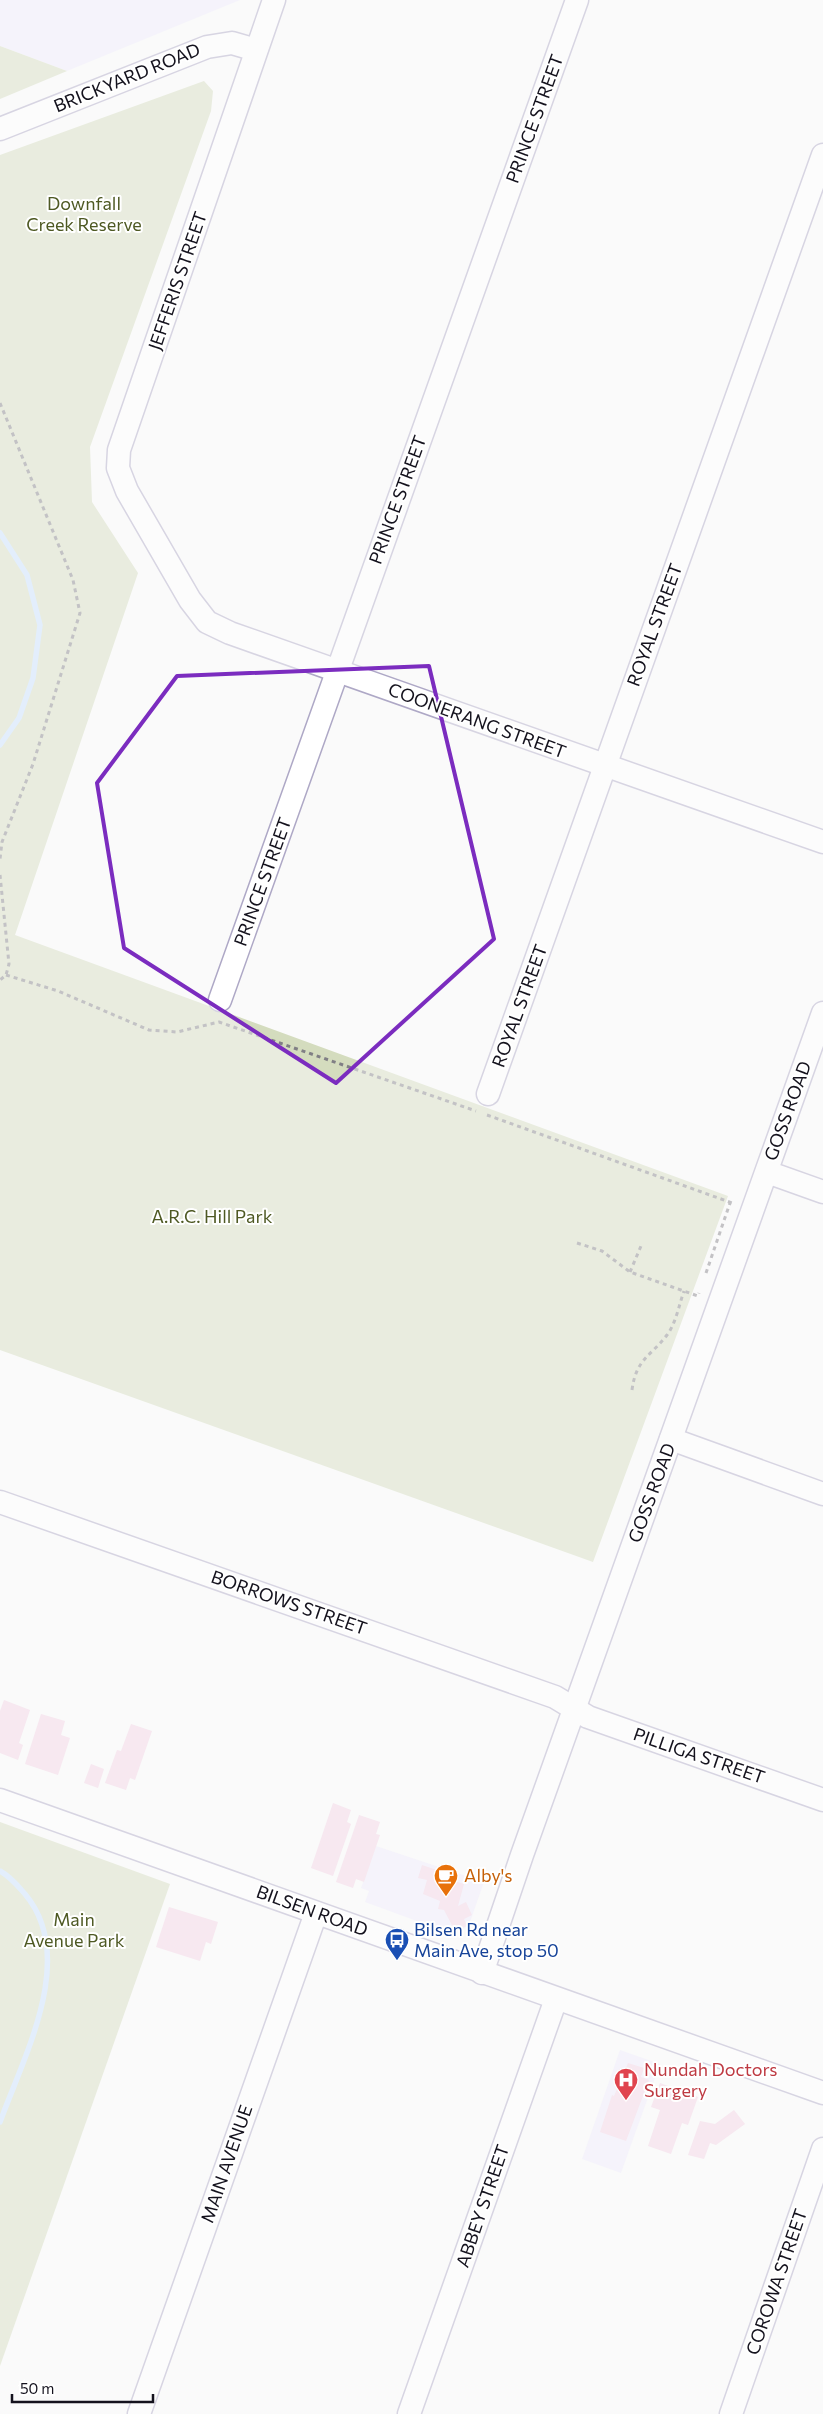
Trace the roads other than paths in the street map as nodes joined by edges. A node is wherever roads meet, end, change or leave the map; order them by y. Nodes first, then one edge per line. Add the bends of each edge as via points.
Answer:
1 (274, 0) edge
2 (577, 0) edge
3 (256, 50) junction
4 (0, 129) edge
5 (823, 155) edge
6 (166, 556) joint
7 (337, 671) junction
8 (605, 766) junction
9 (823, 842) edge
10 (220, 1000) dead end
11 (823, 1013) edge
12 (488, 1094) dead end
13 (767, 1172) junction
14 (823, 1192) edge
15 (671, 1439) junction
16 (823, 1494) edge
17 (0, 1502) edge
18 (575, 1709) junction
19 (0, 1800) edge
20 (823, 1800) edge
21 (316, 1913) junction
22 (482, 1972) junction
23 (556, 1999) junction
24 (823, 2093) edge
25 (823, 2149) edge
26 (139, 2414) edge
27 (409, 2414) edge
28 (731, 2414) edge

1 - 3 street, JEFFERIS STREET
2 - 7 street, PRINCE STREET
3 - 4 street, BRICKYARD ROAD via 232,43 207,47
3 - 6 street, JEFFERIS STREET via 119,450 121,477
5 - 8 street, ROYAL STREET
6 - 7 street, COONERANG STREET via 190,600 208,622
7 - 8 street, COONERANG STREET
7 - 10 street, PRINCE STREET
8 - 9 street, COONERANG STREET
8 - 12 street, ROYAL STREET
11 - 13 street, GOSS ROAD
13 - 14 street
13 - 15 street, GOSS ROAD
15 - 16 street
15 - 18 street, GOSS ROAD
17 - 18 street, BORROWS STREET via 555,1697
18 - 20 street, PILLIGA STREET via 588,1717
18 - 22 street, GOSS ROAD
19 - 21 street, BILSEN ROAD
21 - 22 street, BILSEN ROAD
21 - 26 street, MAIN AVENUE
22 - 23 street, BILSEN ROAD
23 - 24 street, BILSEN ROAD
23 - 27 street, ABBEY STREET
25 - 28 street, COROWA STREET

